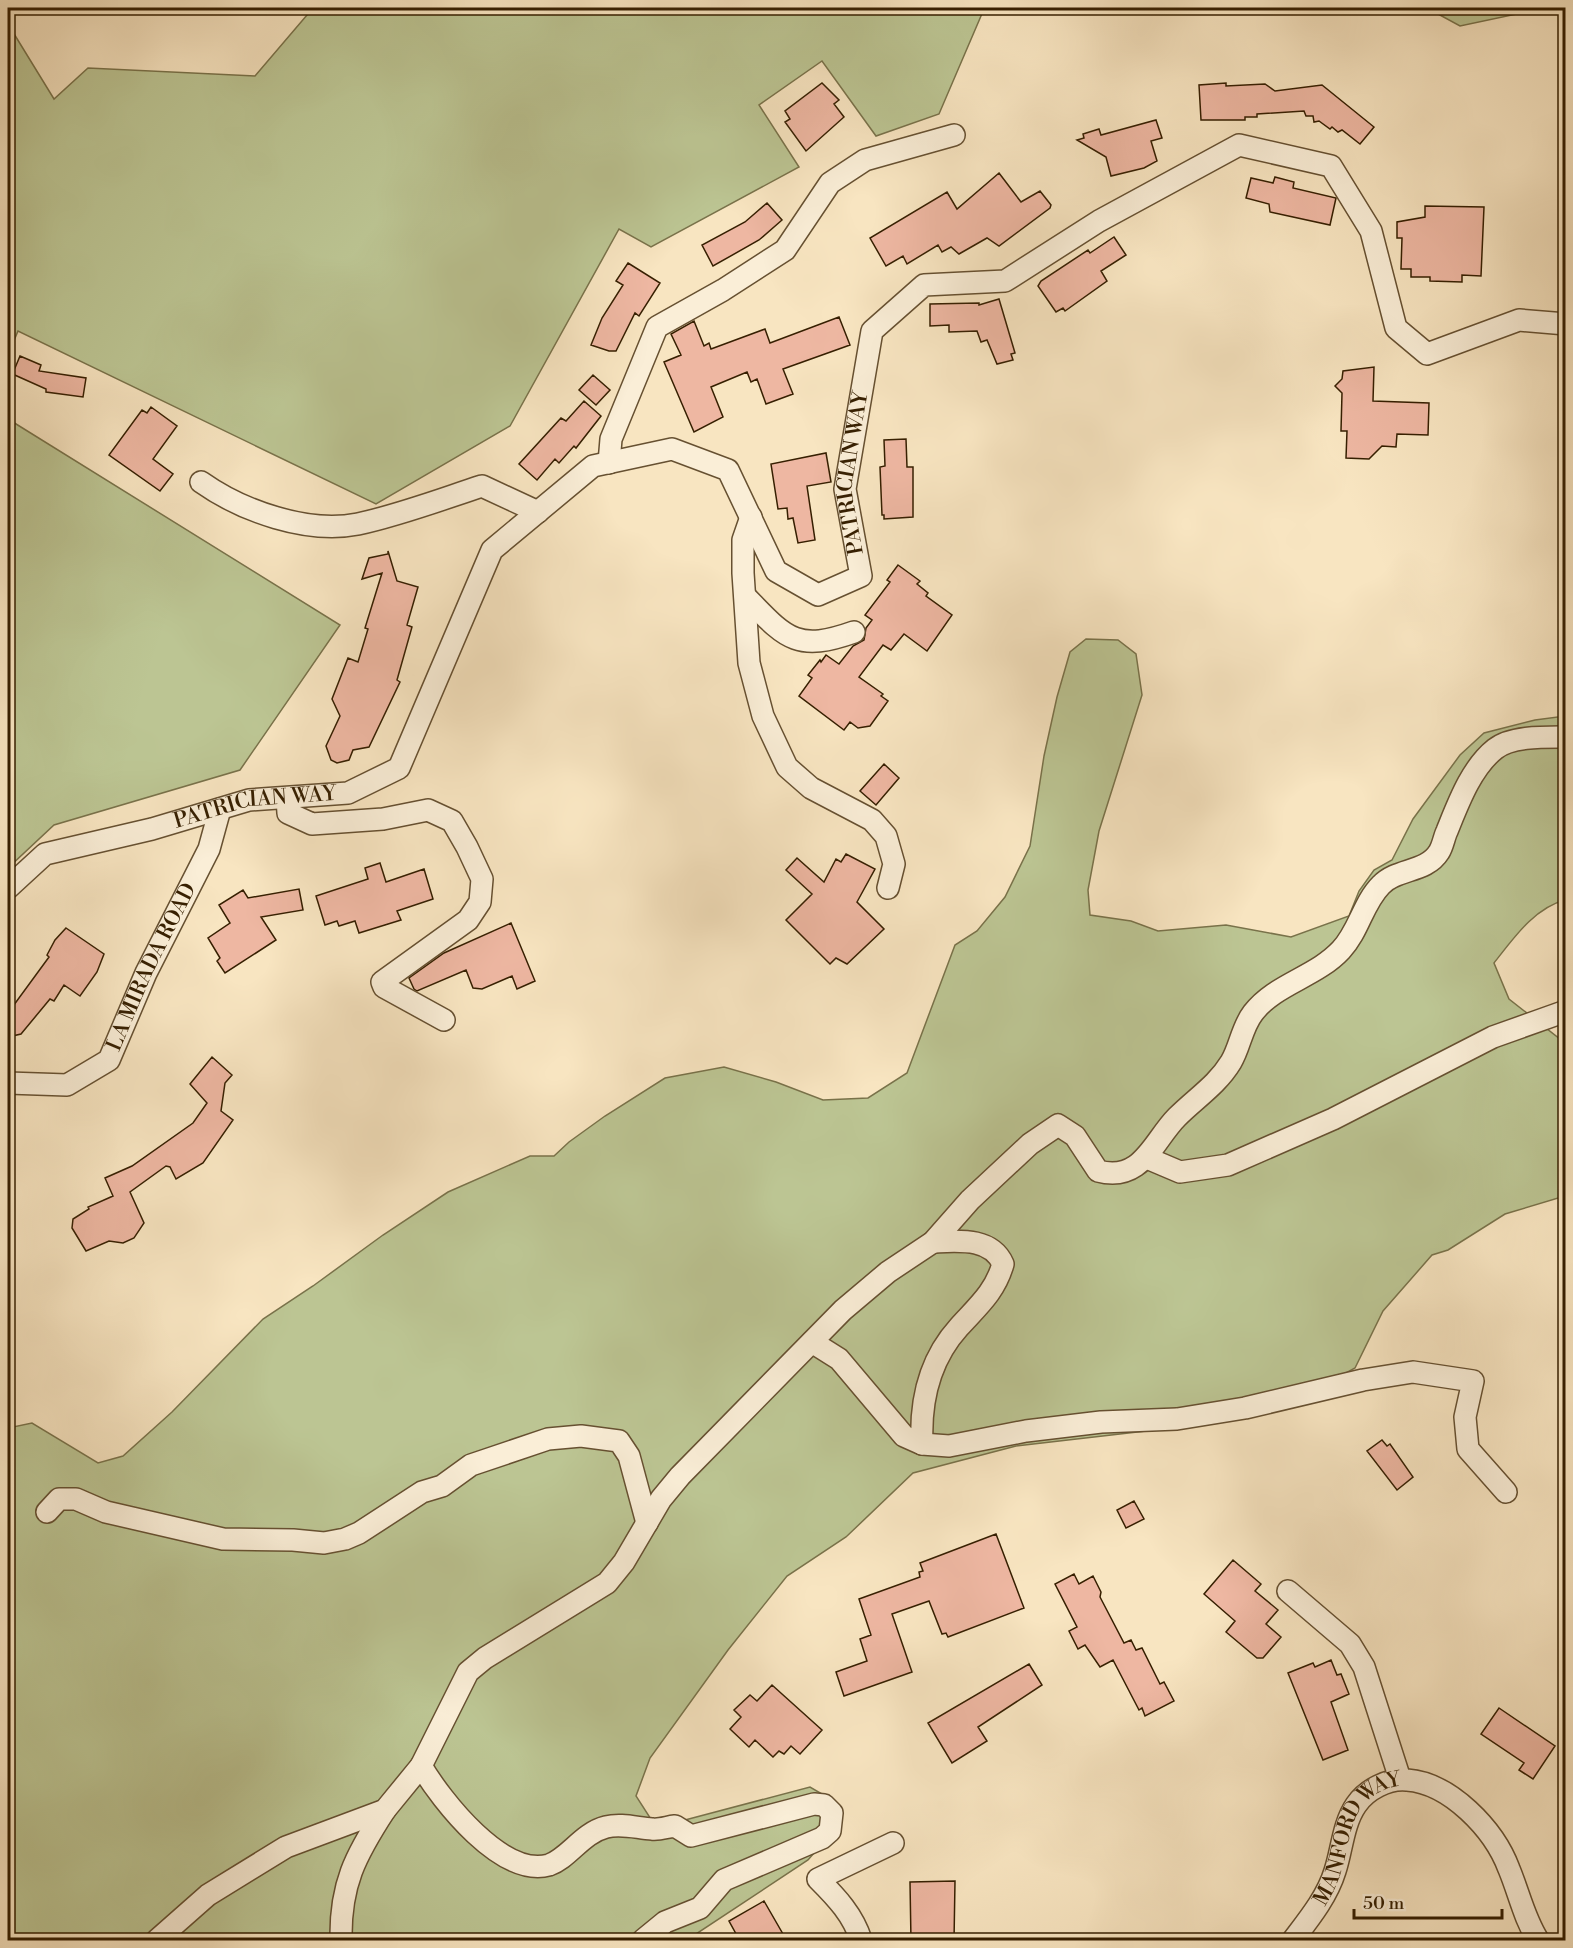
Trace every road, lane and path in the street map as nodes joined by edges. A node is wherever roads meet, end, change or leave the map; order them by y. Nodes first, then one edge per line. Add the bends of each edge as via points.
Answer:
1 (954, 135) dead end
2 (1566, 324) edge
3 (609, 463) junction
4 (201, 482) dead end
5 (538, 512) junction
6 (751, 517) junction
7 (745, 596) junction
8 (854, 632) dead end
9 (1566, 737) edge
10 (287, 798) junction
11 (220, 808) junction
12 (8, 888) edge
13 (888, 888) dead end
14 (1566, 1011) edge
15 (444, 1020) dead end
16 (8, 1083) edge
17 (1147, 1158) junction
18 (933, 1242) junction
19 (812, 1342) junction
20 (922, 1444) junction
21 (1506, 1492) dead end
22 (47, 1512) dead end
23 (646, 1523) junction
24 (1288, 1591) dead end
25 (421, 1766) junction
26 (1400, 1779) junction
27 (385, 1810) junction
28 (893, 1843) dead end
29 (157, 1941) edge
30 (341, 1941) edge
31 (643, 1941) edge
32 (861, 1941) edge
33 (1293, 1941) edge
34 (1538, 1941) edge

1 - 3 street via 865,160 830,183 785,250 657,327 611,439
2 - 6 street, PATRICIAN WAY via 1519,320 1427,354 1396,328 1371,231 1331,166 1239,146 1099,221 1005,281 924,285 872,331 845,489 861,576 818,596 776,571
3 - 5 street, PATRICIAN WAY via 593,466
3 - 6 street, PATRICIAN WAY via 672,448 728,470
4 - 5 street via 230,500 283,519 317,525 357,524 482,486
5 - 10 street, PATRICIAN WAY via 492,550 399,768 348,794
6 - 7 street via 743,540
7 - 8 street via 774,626 795,639 827,642
7 - 13 street via 749,663 763,716 787,767 811,788 872,820 886,836 894,864
9 - 17 street via 1518,741 1496,748 1461,797 1439,853 1380,885 1356,932 1340,951 1251,1014 1232,1060 1218,1081 1174,1119
10 - 11 street, PATRICIAN WAY via 249,800
10 - 15 street via 288,813 312,824 383,819 428,810 452,820 482,879 480,902 468,920 382,982 384,987
11 - 12 street, PATRICIAN WAY via 152,829 45,854
11 - 16 street, LA MIRADA ROAD via 209,849 146,973 109,1060 67,1085
14 - 17 street via 1492,1037 1343,1115 1228,1166 1180,1172
17 - 18 street via 1112,1175 1098,1172 1075,1136 1058,1125 1042,1134 979,1192
18 - 19 street via 870,1287
18 - 20 street via 985,1245 998,1253 1003,1263 999,1280 985,1302 958,1327 940,1352 927,1385
19 - 20 street via 839,1359 904,1436
19 - 23 street via 680,1476
20 - 21 street via 949,1446 1069,1425 1177,1419 1413,1372 1473,1381 1465,1417 1468,1449
22 - 23 street via 59,1499 76,1499 106,1512 223,1539 324,1543 359,1533 471,1465 548,1439 581,1436 619,1441 629,1456
23 - 25 street via 607,1583 468,1672
24 - 26 street via 1321,1617 1364,1667
25 - 27 street
25 - 31 street via 435,1790 463,1821 516,1863 530,1867 550,1864 588,1834 607,1827 675,1826 691,1836 814,1804 824,1805 832,1813 830,1831 822,1838 724,1880 700,1908 665,1922
26 - 33 street, MANFORD WAY via 1383,1783 1357,1804 1349,1817 1332,1879
26 - 34 street, MANFORD WAY via 1432,1784 1479,1822 1507,1863
27 - 29 street via 286,1847 208,1895
27 - 30 street via 349,1874 340,1909
28 - 32 street via 818,1879 844,1906

